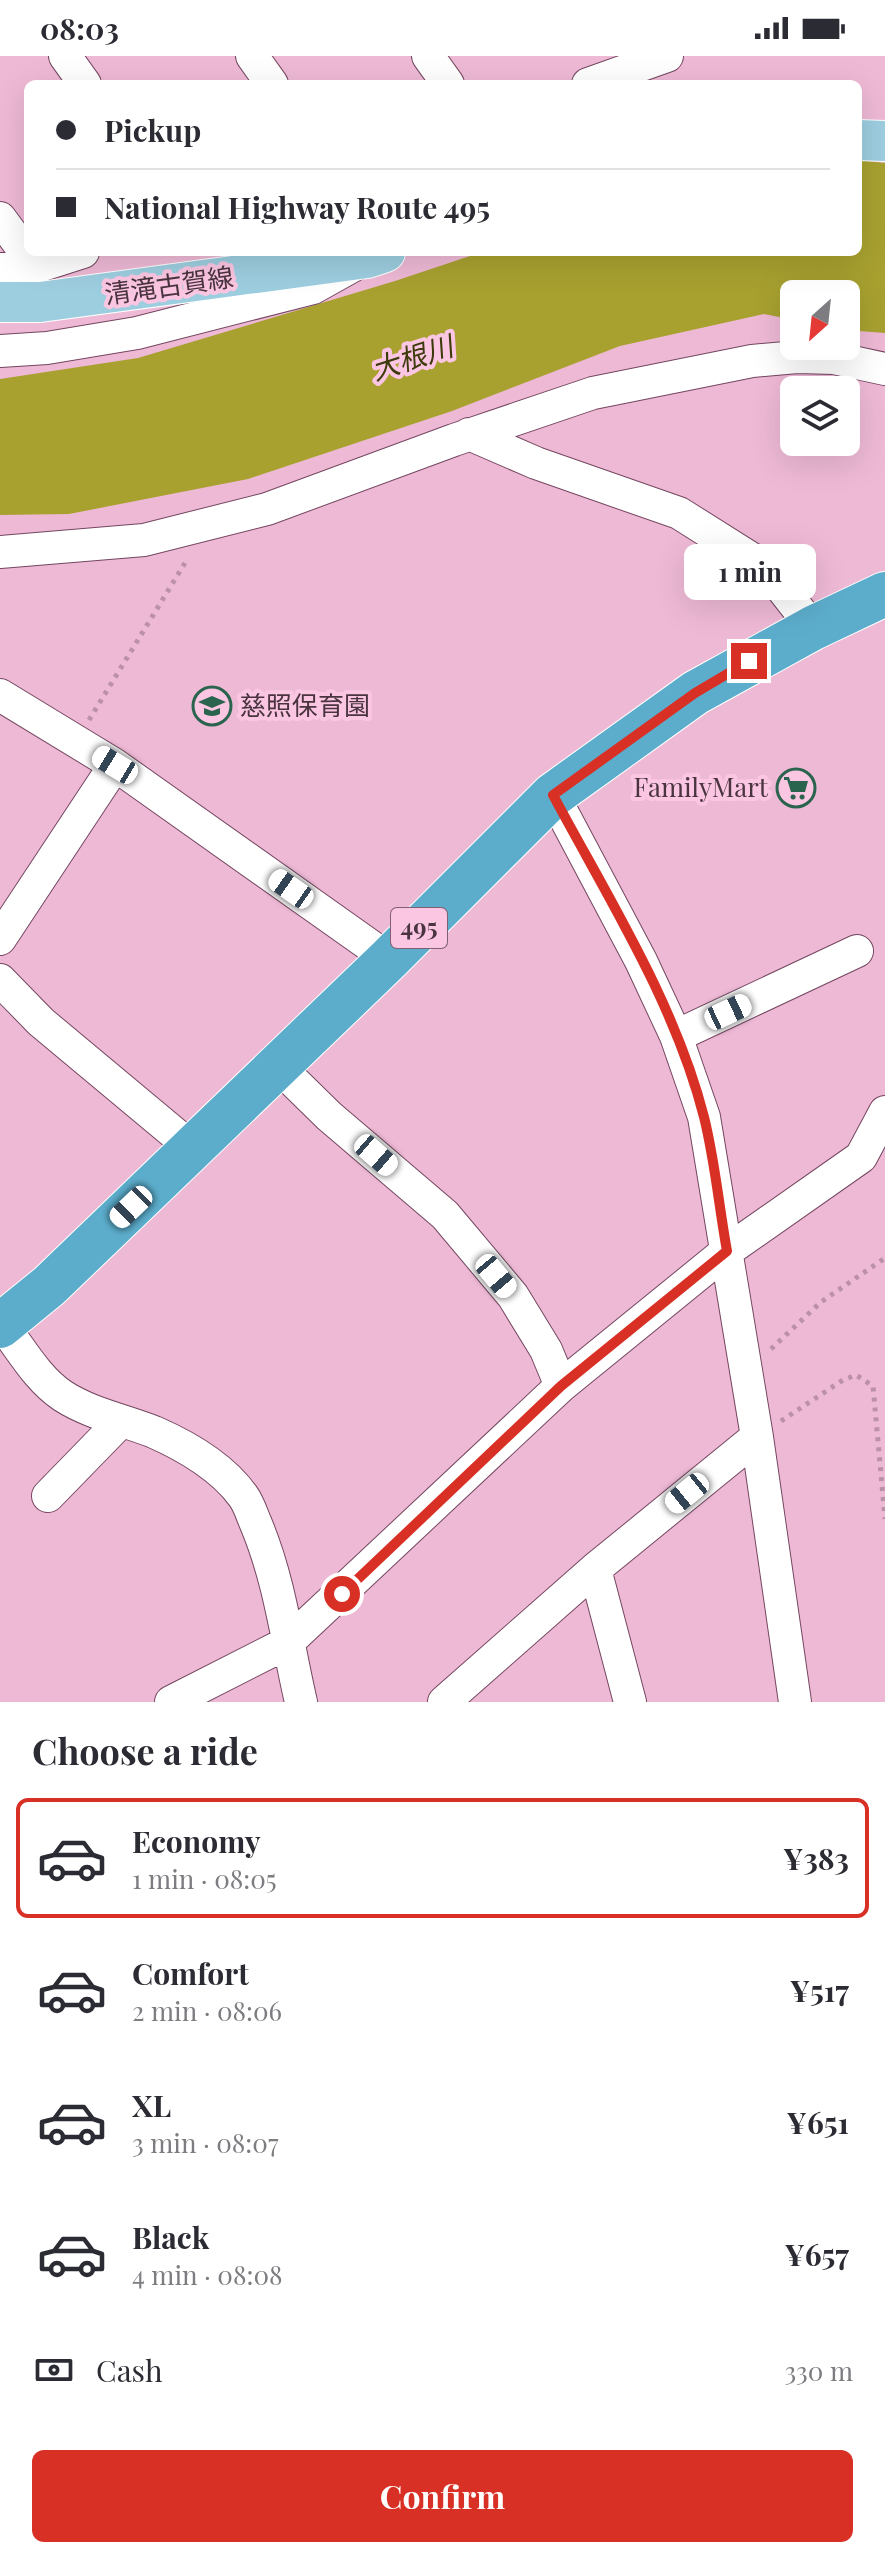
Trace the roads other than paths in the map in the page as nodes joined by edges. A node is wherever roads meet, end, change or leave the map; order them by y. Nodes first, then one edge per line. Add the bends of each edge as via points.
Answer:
1 (65, 56) edge
2 (252, 56) edge
3 (428, 56) edge
4 (667, 56) edge
5 (601, 72) edge
6 (82, 80) edge
7 (269, 80) edge
8 (445, 80) edge
9 (862, 140) edge
10 (885, 141) edge
11 (0, 218) edge
12 (24, 251) edge
13 (28, 256) edge
14 (70, 256) edge
15 (359, 256) edge
16 (369, 256) edge
17 (36, 267) junction
18 (0, 269) edge
19 (0, 302) edge
20 (0, 351) edge
21 (885, 369) edge
22 (469, 434) junction
23 (0, 552) edge
24 (885, 594) edge
25 (813, 628) junction
26 (0, 695) edge
27 (115, 765) junction
28 (553, 795) junction
29 (0, 939) edge
30 (857, 951) dead end
31 (389, 959) junction
32 (0, 980) edge
33 (676, 1036) junction
34 (278, 1066) junction
35 (885, 1112) edge
36 (192, 1148) junction
37 (727, 1251) junction
38 (1, 1324) edge
39 (561, 1386) junction
40 (121, 1421) junction
41 (757, 1437) junction
42 (48, 1496) dead end
43 (595, 1569) junction
44 (287, 1643) junction
45 (450, 1699) edge
46 (171, 1702) edge
47 (301, 1702) edge
48 (630, 1702) edge
49 (795, 1702) edge

1 - 6 street
2 - 7 street
3 - 8 street
4 - 5 street
9 - 10 main road
11 - 12 street
13 - 17 street
14 - 17 street
15 - 19 main road, 清滝古賀線 via 55,301
16 - 20 street via 313,288 137,333
17 - 18 street
21 - 22 street via 834,358 752,361 593,393
22 - 23 street via 267,509 144,540
22 - 25 street via 679,513 766,568
24 - 25 highway, 495
25 - 28 highway, 495 via 695,693
26 - 27 street
27 - 29 street
27 - 31 street
28 - 31 highway, 495
28 - 33 street
30 - 33 street
31 - 34 highway, 495
32 - 36 street via 41,1022
33 - 37 street via 704,1117
34 - 36 highway, 495
34 - 39 street via 445,1215 513,1296
35 - 37 street via 861,1157
36 - 38 highway, 495 via 49,1286
37 - 39 street
37 - 41 street
38 - 40 street via 43,1379 64,1396
39 - 44 street
40 - 42 street
40 - 44 street via 195,1454 245,1499 287,1623
41 - 43 street
41 - 49 street
43 - 45 street
43 - 48 street
44 - 46 street
44 - 47 street

